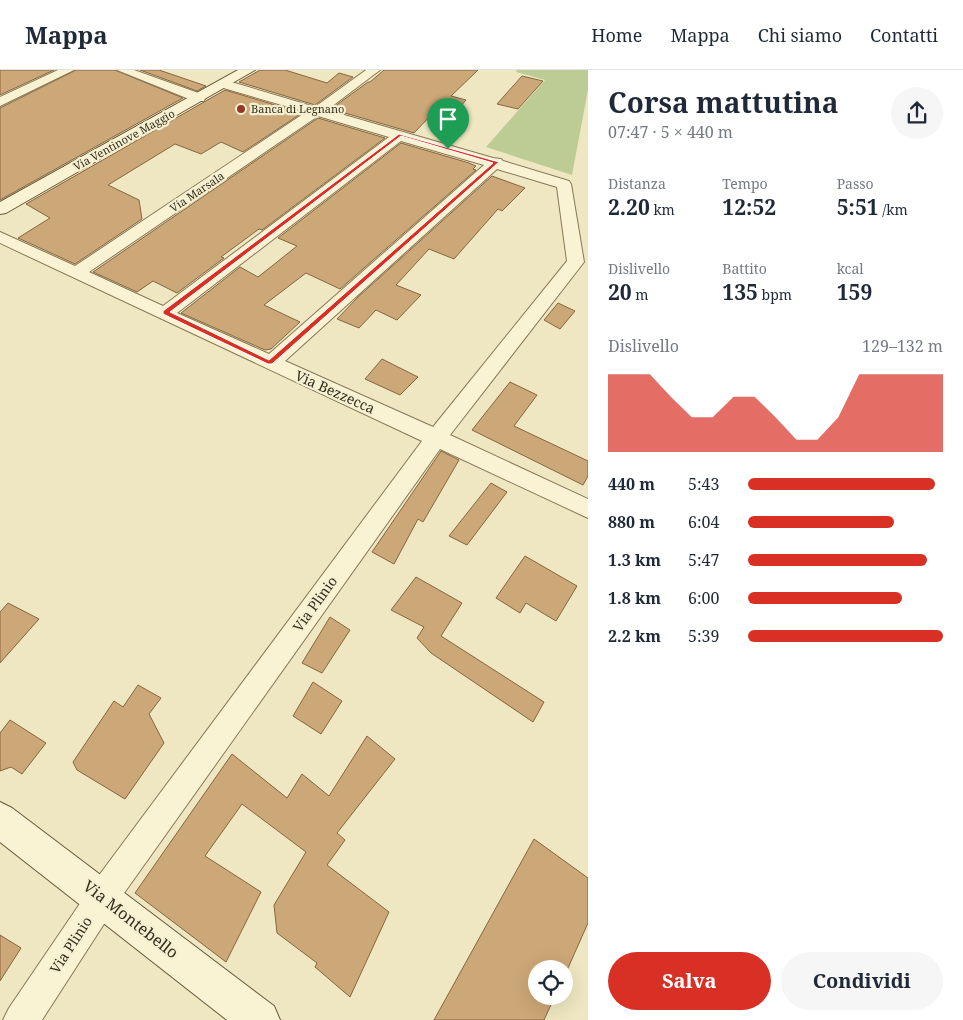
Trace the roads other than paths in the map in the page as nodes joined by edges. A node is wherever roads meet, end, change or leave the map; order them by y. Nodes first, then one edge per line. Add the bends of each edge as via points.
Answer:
1 (68, 70) edge
2 (124, 70) edge
3 (248, 70) edge
4 (374, 70) edge
5 (224, 84) junction
6 (199, 98) junction
7 (0, 102) edge
8 (317, 111) junction
9 (400, 135) junction
10 (496, 162) junction
11 (0, 209) edge
12 (0, 237) edge
13 (76, 273) junction
14 (165, 313) junction
15 (270, 363) junction
16 (437, 436) junction
17 (588, 509) edge
18 (0, 820) edge
19 (102, 897) junction
20 (21, 1020) edge
21 (260, 1020) edge

1 - 7 street
2 - 6 street
3 - 5 street, Via Ventinove Maggio
4 - 8 street, Via Marsala
5 - 6 street, Via Ventinove Maggio
5 - 8 street
6 - 11 street, Via Ventinove Maggio
8 - 9 street
8 - 13 street, Via Marsala
9 - 10 street
9 - 14 street
10 - 15 street
10 - 16 street, Via Plinio via 564,184 576,262
12 - 13 street, Via Bezzecca
13 - 14 street, Via Bezzecca
14 - 15 street, Via Bezzecca
15 - 16 street, Via Bezzecca
16 - 17 street, Via Bezzecca
16 - 19 street, Via Plinio
18 - 19 street, Via Montebello
19 - 20 street, Via Plinio
19 - 21 street, Via Montebello

